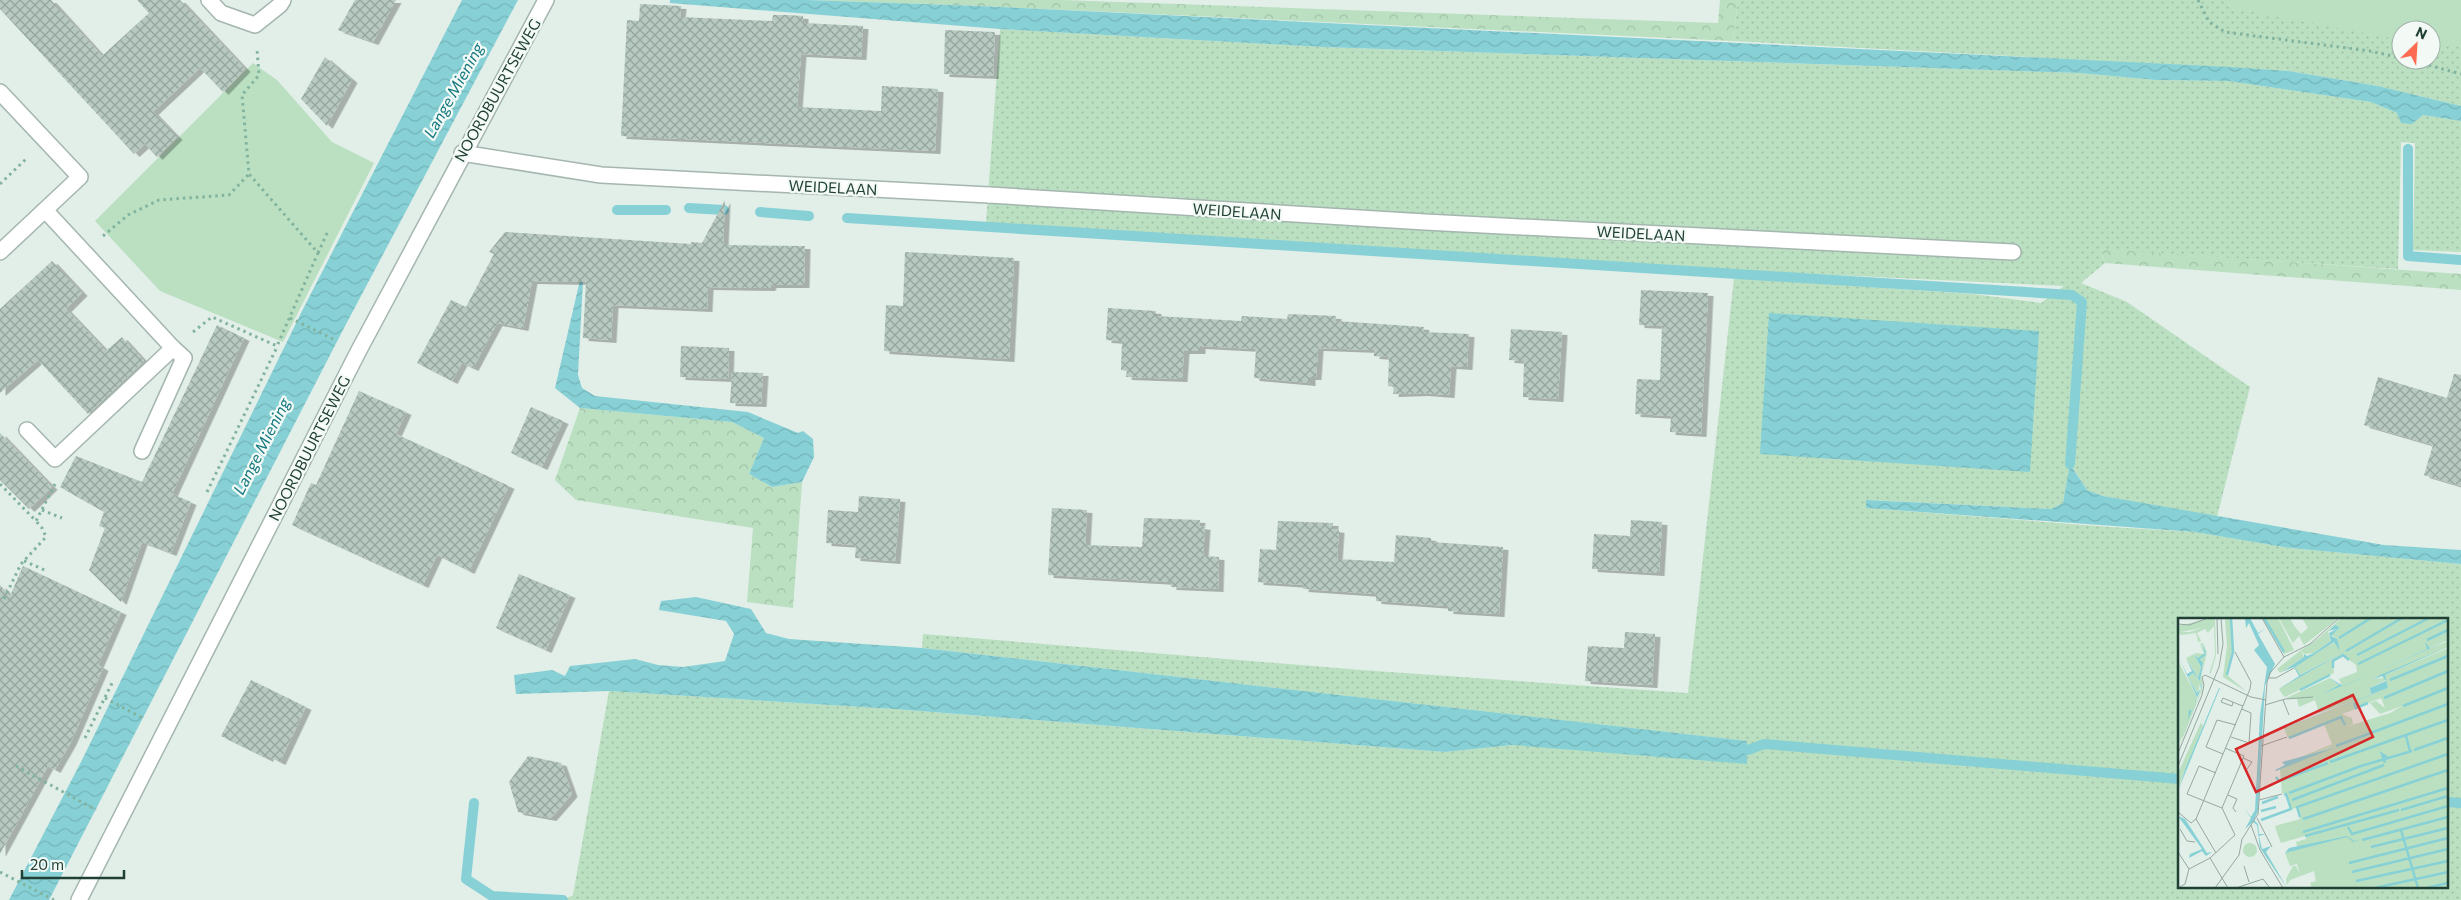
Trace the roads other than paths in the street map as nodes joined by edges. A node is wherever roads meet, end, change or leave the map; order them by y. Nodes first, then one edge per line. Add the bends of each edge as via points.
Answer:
1 (209, 0) edge
2 (283, 0) edge
3 (546, 0) edge
4 (0, 92) edge
5 (462, 153) junction
6 (45, 210) junction
7 (0, 252) edge
8 (2013, 252) dead end
9 (173, 348) junction
10 (27, 430) dead end
11 (142, 451) dead end
12 (79, 900) edge

1 - 2 street via 221,13 255,25
3 - 5 street, NOORDBUURTSEWEG
4 - 6 street via 80,177
5 - 8 street, WEIDELAAN via 601,175
5 - 12 street, NOORDBUURTSEWEG
6 - 7 street
6 - 9 street
9 - 10 street via 55,459
9 - 11 street via 184,358

